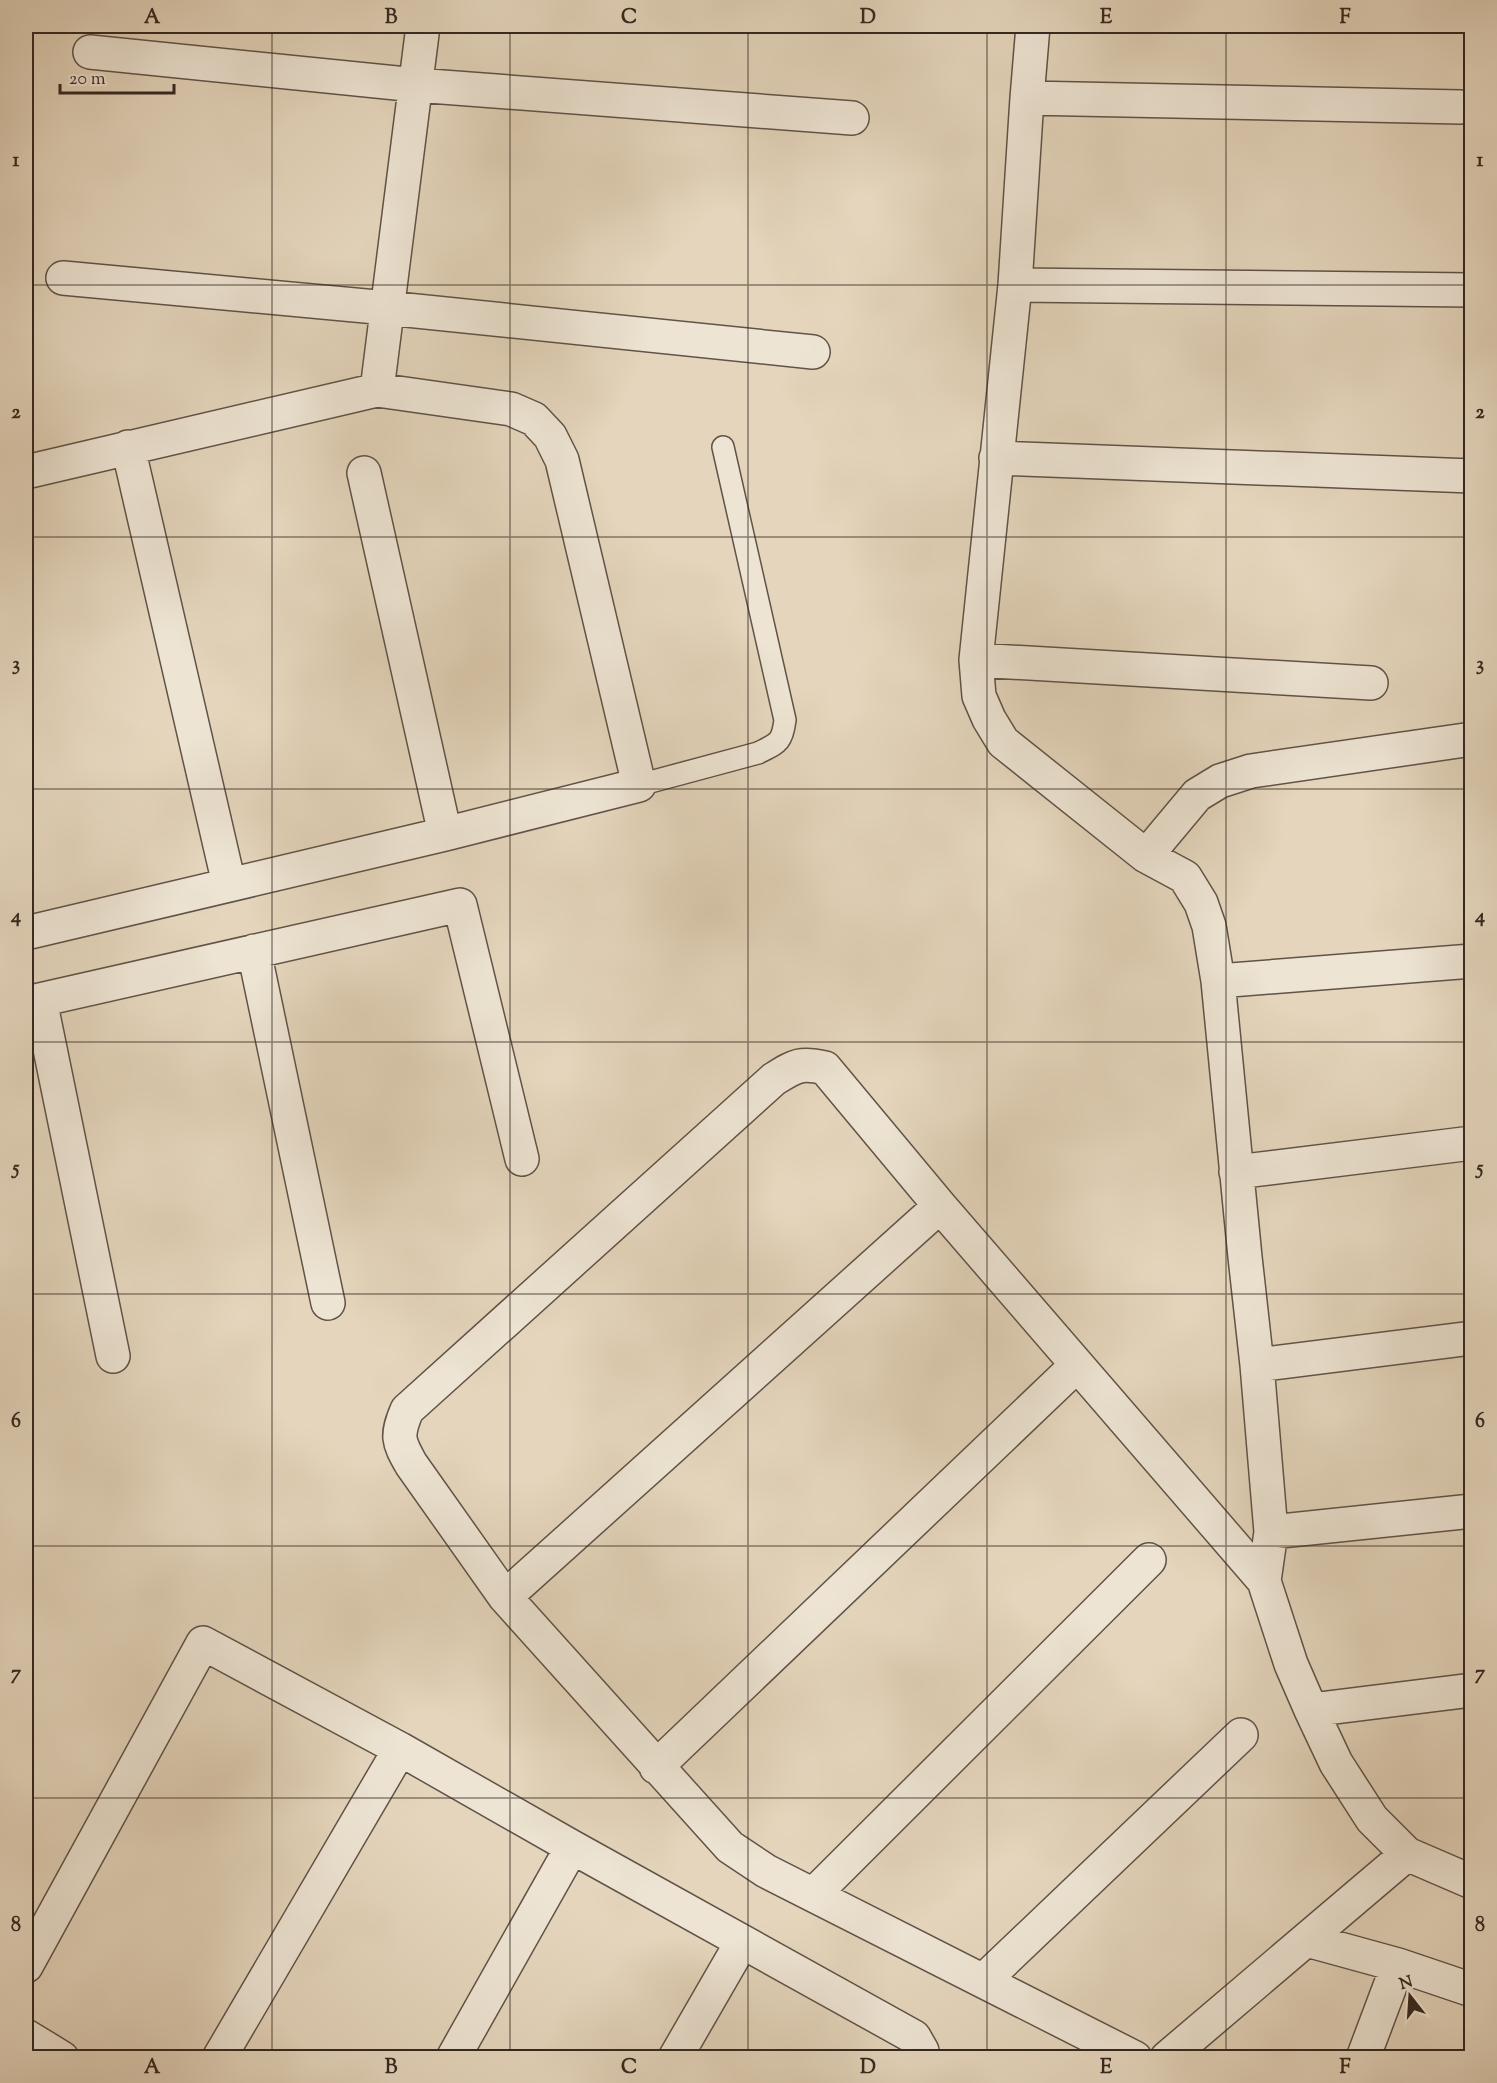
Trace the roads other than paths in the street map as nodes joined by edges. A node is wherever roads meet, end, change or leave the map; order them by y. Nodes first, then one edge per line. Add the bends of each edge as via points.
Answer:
1 (423, 26) edge
2 (1033, 26) edge
3 (90, 52) dead end
4 (416, 84) junction
5 (1027, 98) junction
6 (1461, 107) dead end
7 (852, 118) dead end
8 (63, 278) dead end
9 (1015, 285) junction
10 (1472, 290) edge
11 (387, 308) junction
12 (813, 352) dead end
13 (377, 390) junction
14 (128, 447) junction
15 (723, 447) dead end
16 (996, 458) junction
17 (26, 472) edge
18 (364, 473) dead end
19 (1472, 476) edge
20 (976, 660) junction
21 (1371, 682) dead end
22 (1472, 739) edge
23 (639, 785) junction
24 (445, 834) junction
25 (1146, 856) junction
26 (229, 884) junction
27 (26, 933) edge
28 (254, 951) junction
29 (1472, 961) edge
30 (1218, 981) junction
31 (33, 1002) edge
32 (1472, 1143) edge
33 (522, 1158) dead end
34 (1236, 1172) junction
35 (940, 1206) junction
36 (328, 1303) dead end
37 (1472, 1338) edge
38 (113, 1356) dead end
39 (1077, 1365) junction
40 (1257, 1365) junction
41 (1472, 1511) edge
42 (1271, 1532) junction
43 (1149, 1560) dead end
44 (1264, 1581) junction
45 (505, 1597) junction
46 (1472, 1690) edge
47 (1311, 1710) junction
48 (1241, 1735) dead end
49 (400, 1749) junction
50 (656, 1767) junction
51 (572, 1848) junction
52 (1407, 1854) junction
53 (1472, 1882) edge
54 (814, 1894) junction
55 (1307, 1940) junction
56 (742, 1942) junction
57 (1398, 1965) junction
58 (26, 1966) edge
59 (984, 1980) junction
60 (1472, 1990) edge
61 (26, 2036) edge
62 (62, 2058) edge
63 (219, 2058) edge
64 (453, 2058) edge
65 (675, 2058) edge
66 (922, 2058) edge
67 (1136, 2058) edge
68 (1167, 2058) edge
69 (1363, 2058) edge

1 - 4 street
2 - 5 street
3 - 4 street
4 - 7 street
4 - 11 street
5 - 6 street
5 - 9 street
8 - 11 street
9 - 10 street
9 - 16 street
11 - 12 street
11 - 13 street
13 - 14 street
13 - 23 street via 512,409 534,419 550,436 562,460
14 - 17 street
14 - 26 street
15 - 23 lane via 785,720 783,735 776,744 758,753
16 - 19 street
16 - 20 street
18 - 24 street
20 - 21 street
20 - 25 street via 979,696 1004,742
22 - 25 street via 1251,771 1220,781 1197,795
23 - 24 street
24 - 26 street
25 - 30 street via 1185,877 1201,903
26 - 27 street
28 - 31 street
28 - 33 street via 460,905
28 - 36 street
29 - 30 street
30 - 34 street
31 - 38 street
32 - 34 street
34 - 40 street
35 - 39 street
35 - 45 street
35 - 45 street via 825,1068 807,1064 791,1068 756,1095 407,1410 399,1430 402,1448
37 - 40 street
39 - 44 street
39 - 50 street
40 - 42 street
41 - 42 street
42 - 44 street
43 - 54 street
44 - 47 street
45 - 50 street
46 - 47 street
47 - 52 street via 1336,1763 1372,1819
48 - 59 street
49 - 51 street
49 - 58 street via 203,1643
49 - 63 street
50 - 54 street via 730,1847 765,1871
51 - 56 street
51 - 64 street
52 - 53 street
52 - 55 street
54 - 59 street
55 - 57 street
55 - 68 street
56 - 65 street
56 - 66 street via 914,2037
57 - 60 street
57 - 69 street
59 - 67 street
61 - 62 street

